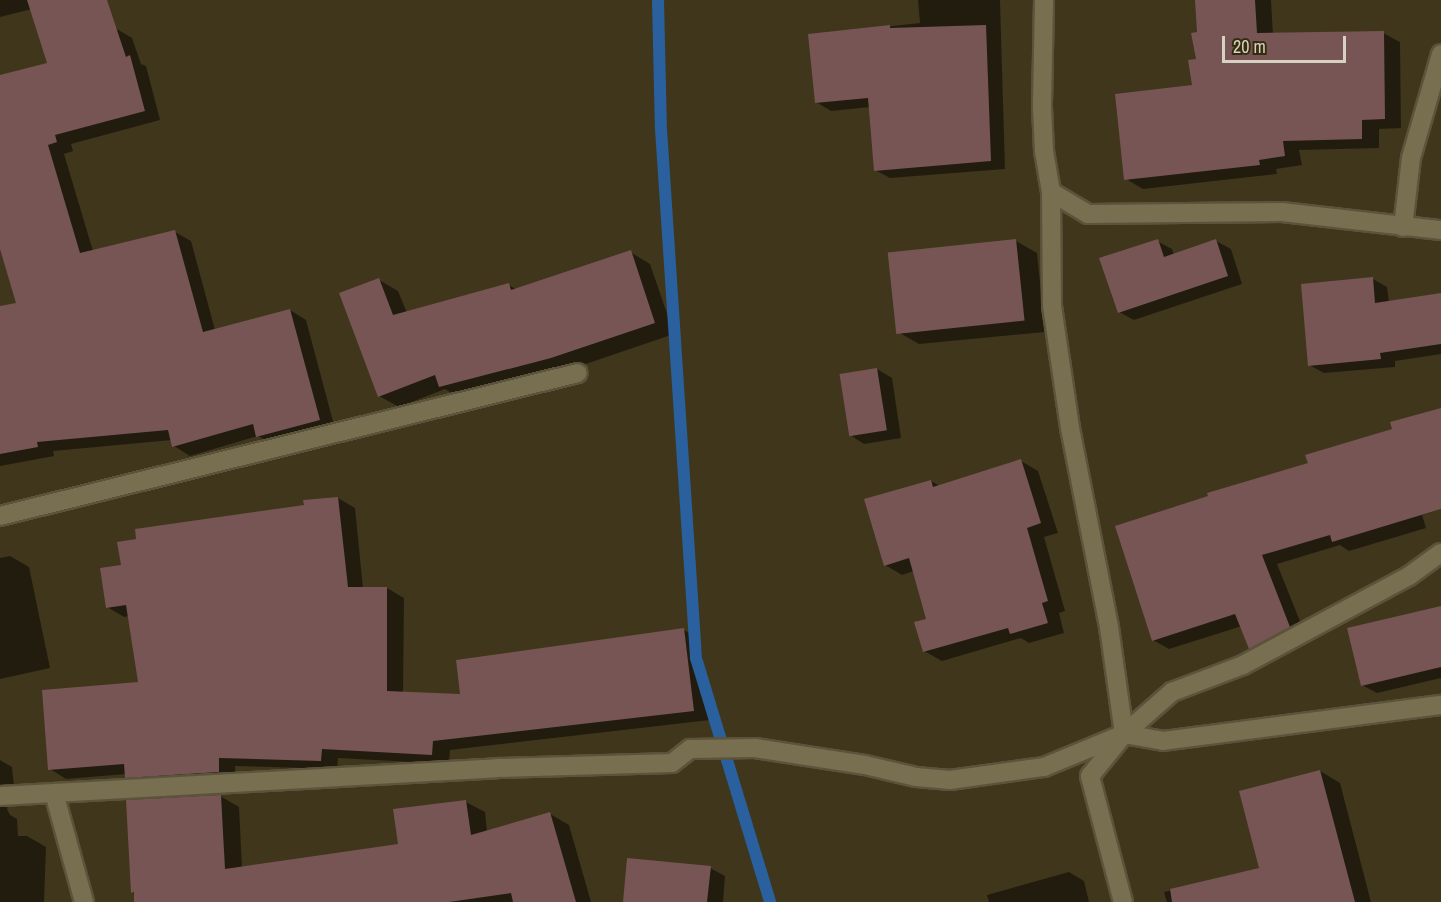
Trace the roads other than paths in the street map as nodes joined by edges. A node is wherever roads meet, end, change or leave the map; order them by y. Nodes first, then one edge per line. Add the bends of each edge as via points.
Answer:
1 (1044, 0) edge
2 (1441, 54) edge
3 (1051, 192) junction
4 (1403, 227) junction
5 (1441, 230) edge
6 (578, 373) dead end
7 (0, 516) edge
8 (1441, 554) edge
9 (1441, 705) edge
10 (1124, 734) junction
11 (54, 793) junction
12 (0, 796) edge
13 (84, 902) edge
14 (1123, 902) edge

1 - 3 street via 1042,107
2 - 4 street via 1411,158
3 - 4 street via 1088,214 1282,212
3 - 10 street via 1052,306
4 - 5 street
6 - 7 street
8 - 10 street via 1409,576 1243,665 1173,692
9 - 10 street via 1163,741
10 - 11 street via 1044,767 950,780 755,748 690,749 672,763 497,768
10 - 14 street via 1090,776
11 - 12 street
11 - 13 street

